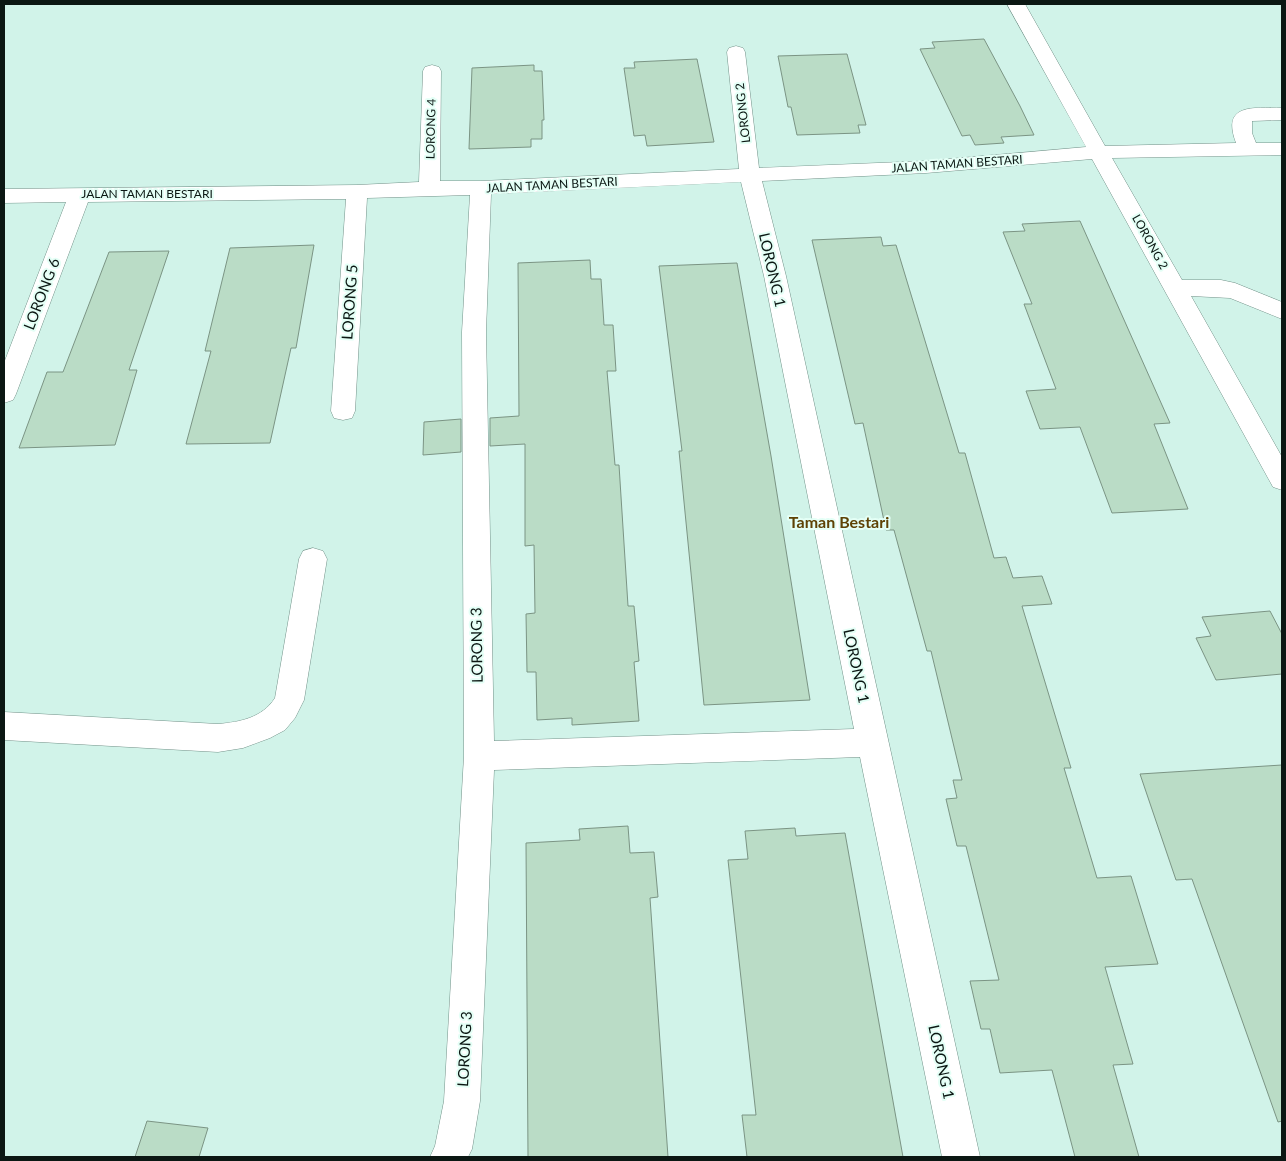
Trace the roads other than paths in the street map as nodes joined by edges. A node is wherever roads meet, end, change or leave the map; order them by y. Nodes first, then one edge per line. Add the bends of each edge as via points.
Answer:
1 (1016, 4) edge
2 (736, 52) dead end
3 (432, 71) dead end
4 (1282, 114) edge
5 (1248, 149) junction
6 (1282, 149) edge
7 (1100, 152) junction
8 (750, 175) junction
9 (429, 188) junction
10 (481, 188) junction
11 (357, 192) junction
12 (80, 194) junction
13 (4, 196) edge
14 (1176, 288) junction
15 (1282, 311) edge
16 (4, 394) edge
17 (343, 412) dead end
18 (1282, 480) edge
19 (313, 559) dead end
20 (4, 726) edge
21 (872, 742) junction
22 (479, 756) junction
23 (449, 1157) edge
24 (961, 1157) edge

1 - 7 street, LORONG 2
2 - 8 street, LORONG 2
3 - 9 street, LORONG 4
4 - 5 street via 1253,114 1242,118 1242,133
5 - 6 street, JALAN TAMAN BESTARI
5 - 7 street, JALAN TAMAN BESTARI
7 - 8 street, JALAN TAMAN BESTARI via 926,167
7 - 14 street, LORONG 2
8 - 10 street, JALAN TAMAN BESTARI
8 - 21 street, LORONG 1 via 777,286
9 - 10 street, JALAN TAMAN BESTARI
9 - 11 street, JALAN TAMAN BESTARI
10 - 22 street, LORONG 3 via 474,332
11 - 12 street, JALAN TAMAN BESTARI
11 - 17 street, LORONG 5
12 - 13 street, JALAN TAMAN BESTARI
12 - 16 street, LORONG 6
14 - 15 street via 1235,290
14 - 18 street, LORONG 2
19 - 20 street via 289,700 281,714 262,727 242,736 218,738
21 - 22 street
21 - 24 street, LORONG 1
22 - 23 street, LORONG 3 via 462,1101 454,1149

